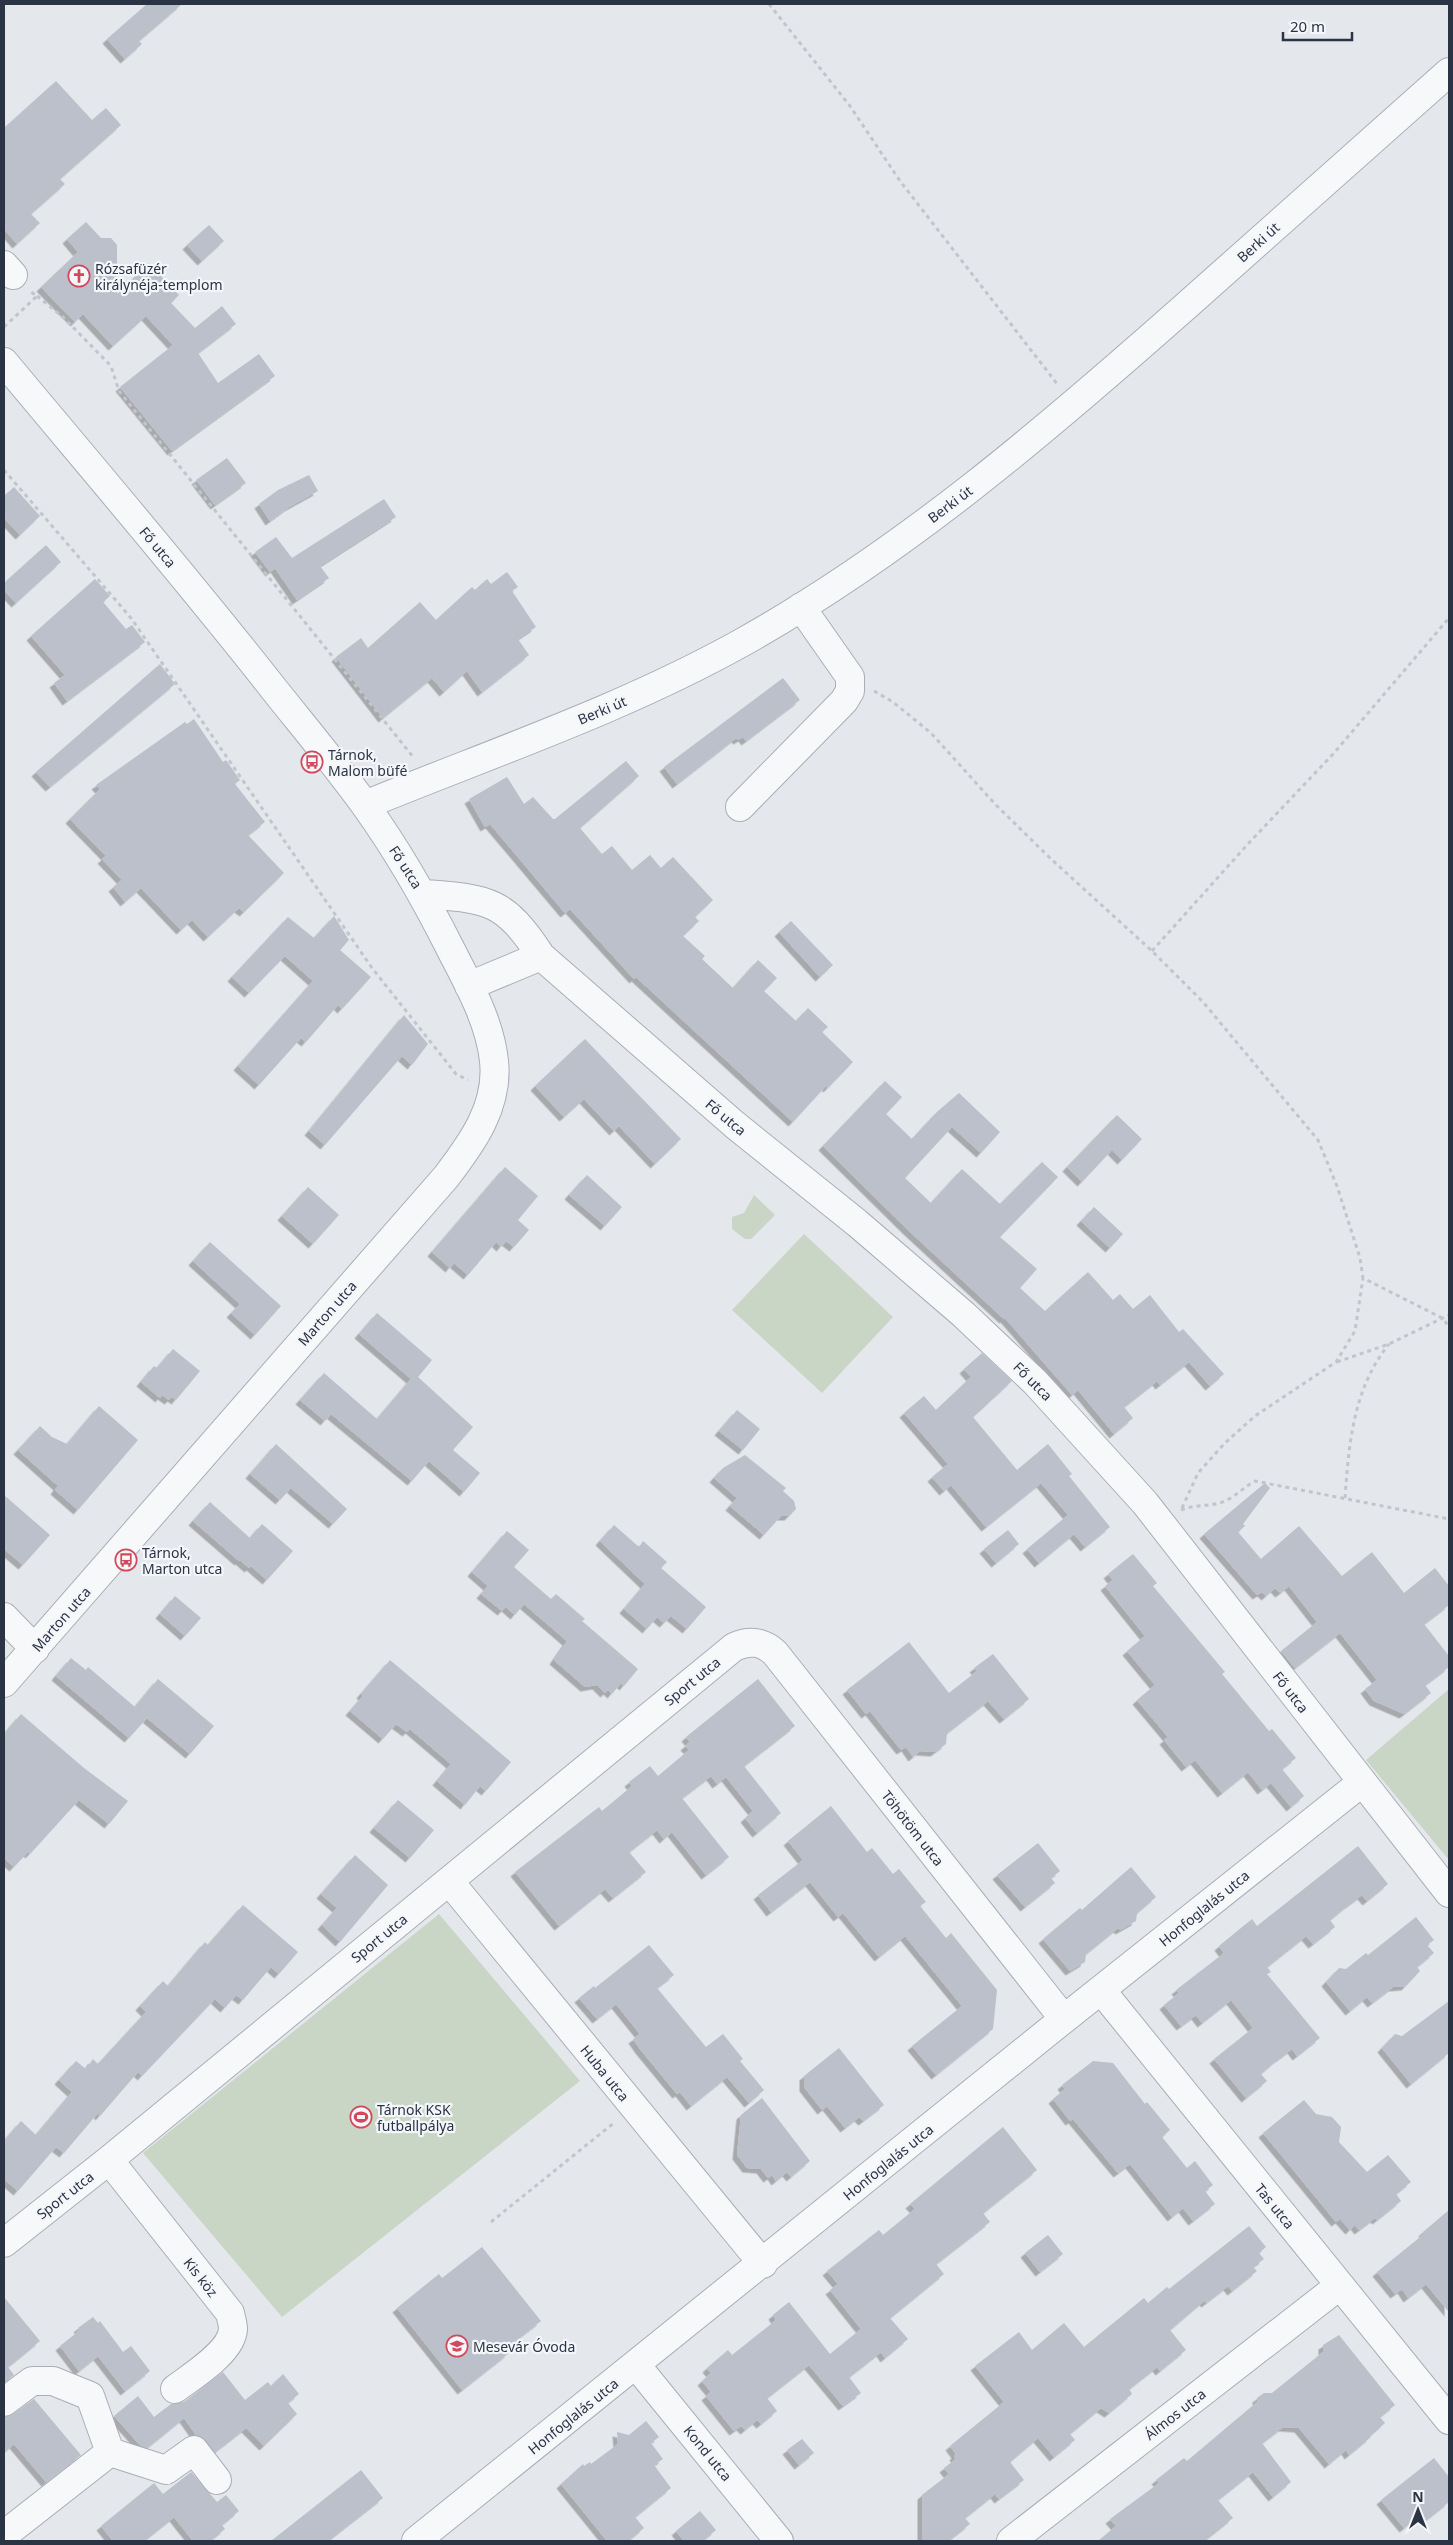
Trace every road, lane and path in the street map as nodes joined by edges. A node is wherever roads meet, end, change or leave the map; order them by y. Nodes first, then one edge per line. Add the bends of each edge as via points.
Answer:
1 (768, 4) edge
2 (1449, 72) edge
3 (8, 270) edge
4 (36, 296) junction
5 (4, 327) edge
6 (4, 362) edge
7 (1074, 405) junction
8 (4, 470) edge
9 (801, 607) junction
10 (1449, 618) edge
11 (850, 677) junction
12 (428, 779) junction
13 (365, 805) junction
14 (740, 807) dead end
15 (424, 894) junction
16 (1152, 951) junction
17 (540, 956) junction
18 (469, 986) junction
19 (494, 1091) junction
20 (1363, 1278) junction
21 (1449, 1315) edge
22 (1444, 1319) junction
23 (1449, 1328) edge
24 (1389, 1344) junction
25 (1336, 1362) junction
26 (1345, 1498) junction
27 (1449, 1519) edge
28 (4, 1616) edge
29 (757, 1642) joint
30 (36, 1649) junction
31 (4, 1684) edge
32 (1361, 1783) junction
33 (449, 1881) junction
34 (1449, 1893) edge
35 (1101, 1990) junction
36 (1064, 2019) junction
37 (635, 2109) junction
38 (109, 2160) junction
39 (491, 2222) dead end
40 (4, 2243) edge
41 (763, 2264) junction
42 (1339, 2286) junction
43 (636, 2365) junction
44 (175, 2389) dead end
45 (4, 2402) edge
46 (1449, 2420) edge
47 (110, 2452) junction
48 (217, 2480) dead end
49 (4, 2535) edge
50 (416, 2541) edge
51 (779, 2541) edge
52 (1011, 2541) edge

1 - 7 path via 850,106 926,215
2 - 7 street, Berki út
3 - 4 path
4 - 5 path
4 - 12 path via 63,317 110,366 119,390
6 - 13 street, Fő utca via 213,612
7 - 9 street, Berki út via 960,496
8 - 19 path via 131,618 372,968 456,1074
9 - 11 street
9 - 12 street, Berki út via 743,642 657,686
10 - 16 path via 1334,753
11 - 14 street via 850,691 844,701
11 - 16 path via 892,702 931,733 1050,859
12 - 13 street, Berki út
13 - 15 street, Fő utca
15 - 17 street, Fő utca via 484,901 507,913 523,928
15 - 18 street, Marton utca
16 - 20 path via 1203,1002 1318,1140 1337,1186 1360,1258
17 - 18 street
17 - 32 street, Fő utca via 735,1125 955,1307 1035,1382 1145,1503
18 - 19 street, Marton utca via 488,1031 494,1062
19 - 30 street, Marton utca via 486,1116 471,1143 446,1177
20 - 22 path
20 - 25 path via 1355,1330
21 - 22 path
22 - 23 path
22 - 24 path
24 - 25 path
24 - 26 path via 1372,1370 1359,1403 1350,1436
25 - 26 path via 1255,1416 1225,1443 1198,1473 1180,1511 1225,1501 1255,1481
26 - 27 path
28 - 30 street
29 - 33 street, Sport utca via 744,1642 734,1647
29 - 36 street, Töhötöm utca via 775,1653
30 - 31 street, Marton utca
32 - 34 street, Fő utca
32 - 35 street, Honfoglalás utca
33 - 37 street, Huba utca
33 - 38 street, Sport utca
35 - 36 street, Honfoglalás utca
35 - 42 street, Tas utca
36 - 41 street, Honfoglalás utca
37 - 39 path via 606,2128
37 - 41 street, Huba utca
38 - 40 street, Sport utca
38 - 44 street, Kis köz via 230,2314 233,2329 230,2342
41 - 43 street, Honfoglalás utca
42 - 46 street, Tas utca
42 - 52 street, Álmos utca
43 - 50 street, Honfoglalás utca
43 - 51 street, Kond utca
45 - 47 street via 32,2381 53,2381 90,2396
47 - 48 street via 166,2470 194,2450
47 - 49 street

